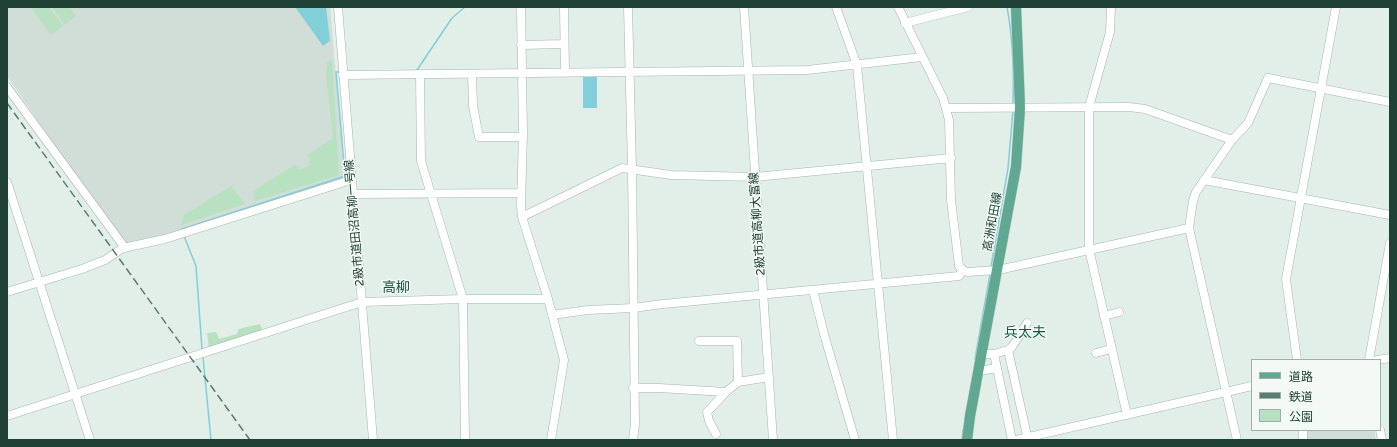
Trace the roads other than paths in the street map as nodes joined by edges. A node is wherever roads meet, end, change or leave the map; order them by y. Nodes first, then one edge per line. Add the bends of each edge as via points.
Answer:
1 (338, 7) edge
2 (521, 7) edge
3 (564, 7) edge
4 (628, 7) edge
5 (744, 7) edge
6 (836, 7) edge
7 (898, 7) edge
8 (968, 7) edge
9 (1016, 7) edge
10 (1111, 7) edge
11 (1336, 7) edge
12 (905, 22) junction
13 (564, 44) junction
14 (521, 45) junction
15 (922, 58) junction
16 (857, 65) junction
17 (749, 70) junction
18 (629, 72) junction
19 (521, 73) junction
20 (565, 73) junction
21 (420, 74) junction
22 (472, 74) junction
23 (343, 75) junction
24 (7, 87) edge
25 (1321, 89) junction
26 (1390, 102) edge
27 (1089, 107) junction
28 (946, 108) junction
29 (1020, 108) junction
30 (523, 137) junction
31 (1232, 140) junction
32 (951, 158) junction
33 (866, 166) junction
34 (632, 170) junction
35 (755, 177) junction
36 (351, 180) junction
37 (1204, 180) junction
38 (7, 182) edge
39 (520, 192) junction
40 (353, 194) junction
41 (431, 194) junction
42 (1300, 199) junction
43 (1390, 215) edge
44 (522, 217) junction
45 (1189, 228) junction
46 (1390, 243) edge
47 (125, 248) junction
48 (1089, 250) junction
49 (963, 270) junction
50 (998, 270) junction
51 (38, 282) junction
52 (878, 284) junction
53 (813, 290) junction
54 (7, 292) edge
55 (763, 294) junction
56 (548, 299) junction
57 (463, 300) junction
58 (362, 302) junction
59 (633, 308) junction
60 (1119, 312) dead end
61 (552, 315) junction
62 (1104, 316) junction
63 (1027, 323) dead end
64 (699, 341) dead end
65 (1111, 349) junction
66 (1008, 350) junction
67 (1096, 353) dead end
68 (982, 354) junction
69 (994, 354) junction
70 (1297, 359) edge
71 (1369, 359) edge
72 (997, 368) junction
73 (979, 371) junction
74 (769, 377) junction
75 (738, 382) junction
76 (1251, 386) edge
77 (633, 388) junction
78 (726, 392) junction
79 (76, 393) junction
80 (1226, 393) junction
81 (1127, 415) junction
82 (7, 416) edge
83 (716, 434) dead end
84 (1027, 439) edge
85 (90, 440) edge
86 (373, 440) edge
87 (465, 440) edge
88 (550, 440) edge
89 (633, 440) edge
90 (773, 440) edge
91 (855, 440) edge
92 (893, 440) edge
93 (967, 440) edge
94 (1012, 440) edge
95 (1016, 440) edge
96 (1237, 440) edge

1 - 23 street, 2級市道田沼高柳一号線
2 - 14 street
3 - 13 street
4 - 18 street
5 - 17 street, 2級市道高柳大富線
6 - 16 street
7 - 12 street
8 - 12 street
9 - 29 main road, 高洲和田線
10 - 27 street via 1110,32
11 - 25 street
12 - 15 street
13 - 14 street
13 - 20 street
14 - 19 street
15 - 16 street
15 - 28 street
16 - 17 street via 807,70
16 - 33 street
17 - 18 street
17 - 35 street, 2級市道高柳大富線
18 - 20 street
18 - 34 street
19 - 20 street
19 - 22 street
19 - 30 street
21 - 22 street
21 - 23 street
21 - 41 street via 421,161
22 - 30 street via 473,106 480,137
23 - 36 street, 2級市道田沼高柳一号線
24 - 47 street
25 - 26 street
25 - 31 street via 1268,78 1248,123
25 - 42 street
27 - 29 street
27 - 31 street via 1145,109
27 - 48 street
28 - 29 street
28 - 32 street
29 - 50 main road, 高洲和田線 via 1016,167
30 - 39 street
31 - 37 street
32 - 33 street
32 - 49 street via 951,200 960,266
33 - 35 street
33 - 52 street
34 - 35 street via 672,175
34 - 44 street via 622,168
34 - 59 street
35 - 55 street, 2級市道高柳大富線
36 - 40 street, 2級市道田沼高柳一号線
36 - 47 street via 165,239
37 - 42 street
37 - 45 street via 1193,201
38 - 51 street
39 - 41 street
39 - 44 street
40 - 41 street
40 - 58 street, 2級市道田沼高柳一号線
41 - 57 street
42 - 43 street
42 - 70 street via 1286,279
44 - 56 street
45 - 48 street
45 - 80 street
46 - 71 street
47 - 51 street via 105,260 82,269
48 - 50 street
48 - 62 street
49 - 50 street
49 - 52 street via 959,276
50 - 68 main road, 高洲和田線
51 - 54 street
51 - 79 street
52 - 53 street
52 - 92 street
53 - 55 street
53 - 91 street
55 - 59 street
55 - 74 street, 2級市道高柳大富線
56 - 57 street
56 - 61 street
57 - 58 street
57 - 87 street
58 - 79 street
58 - 86 street, 2級市道田沼高柳一号線
59 - 61 street
59 - 77 street
60 - 62 street
61 - 88 street via 564,360
62 - 65 street
63 - 66 street
64 - 75 street via 737,341
65 - 67 street
65 - 81 street
66 - 69 street
66 - 84 street
68 - 69 street
68 - 73 main road, 高洲和田線
69 - 72 street
72 - 73 street
72 - 94 street
73 - 93 main road, 高洲和田線
74 - 75 street
74 - 90 street, 2級市道高柳大富線
75 - 78 street
76 - 80 street
77 - 78 street
77 - 89 street
78 - 83 street via 707,412
79 - 82 street
79 - 85 street
80 - 81 street
80 - 96 street
81 - 84 street
84 - 95 street

